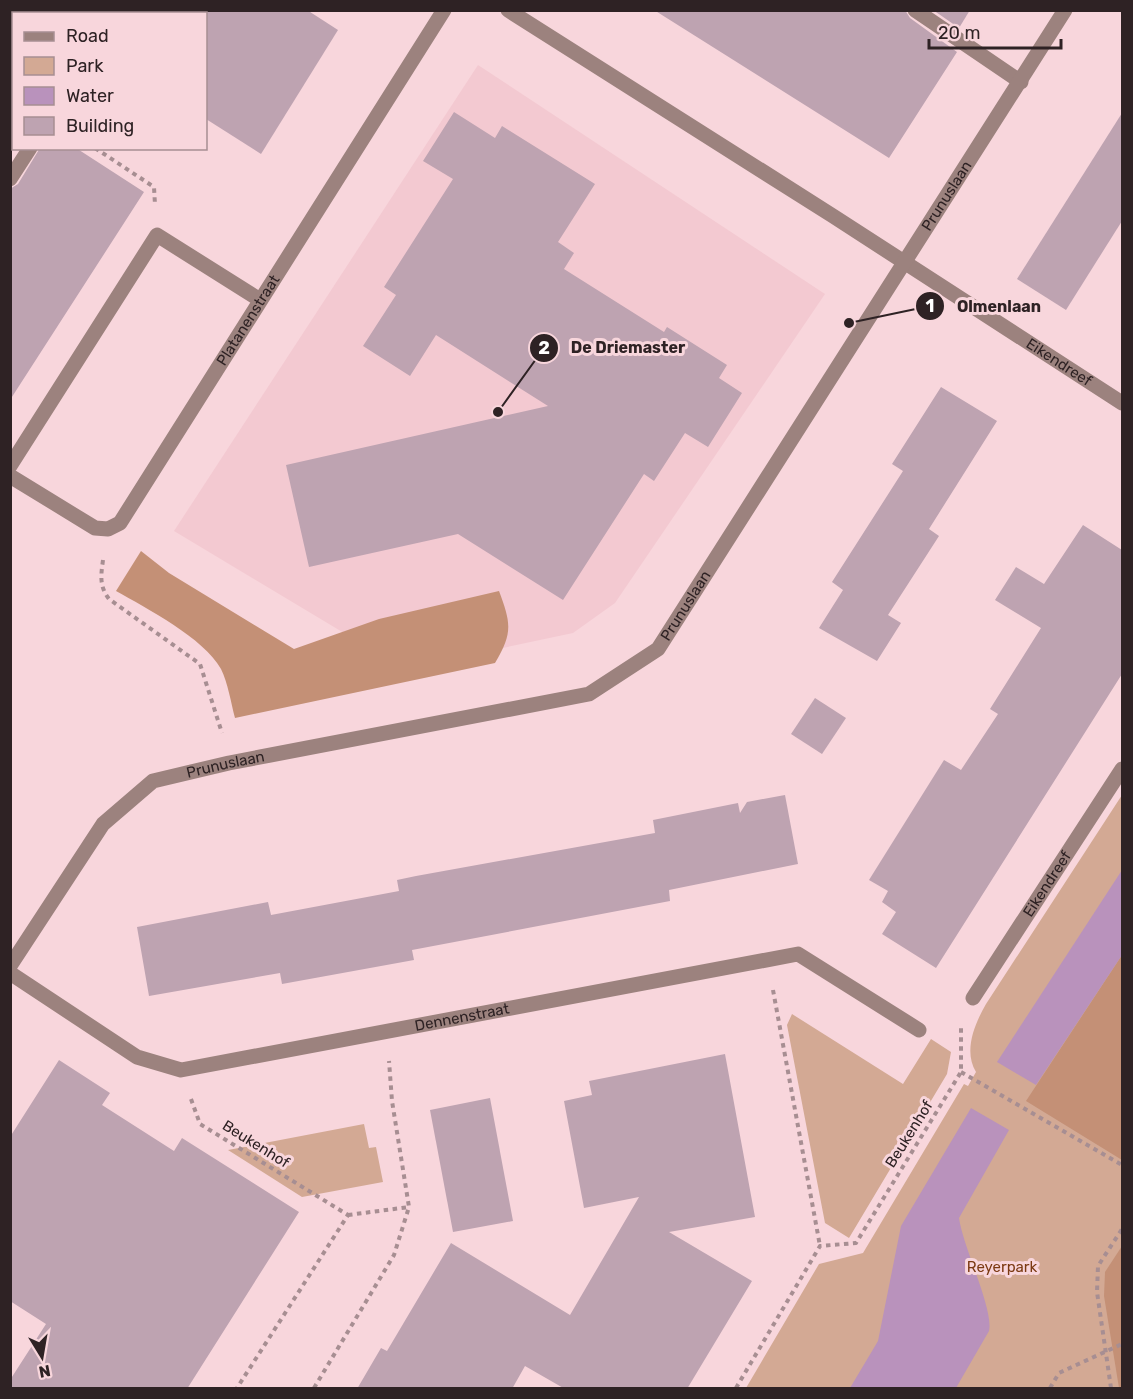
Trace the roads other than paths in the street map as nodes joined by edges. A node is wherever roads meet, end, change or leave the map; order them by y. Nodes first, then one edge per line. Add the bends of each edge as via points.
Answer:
1 (444, 10) edge
2 (508, 10) edge
3 (915, 10) edge
4 (1065, 10) edge
5 (1021, 81) junction
6 (29, 150) edge
7 (10, 178) edge
8 (905, 263) junction
9 (260, 300) junction
10 (1122, 403) edge
11 (10, 466) edge
12 (10, 476) edge
13 (1122, 769) edge
14 (10, 966) edge
15 (10, 973) edge
16 (973, 998) road end
17 (919, 1030) dead end

1 - 9 street, Platanenstraat
2 - 8 street, Eikendreef
3 - 5 street
4 - 5 street, Prunuslaan
5 - 8 street, Prunuslaan
6 - 7 street
8 - 10 street, Eikendreef
8 - 14 street, Prunuslaan via 658,650 589,694 153,781 103,825
9 - 11 street via 157,235
9 - 12 street, Platanenstraat via 120,523 108,529 86,524
13 - 16 street, Eikendreef
15 - 17 street, Dennenstraat via 137,1057 181,1070 798,954

